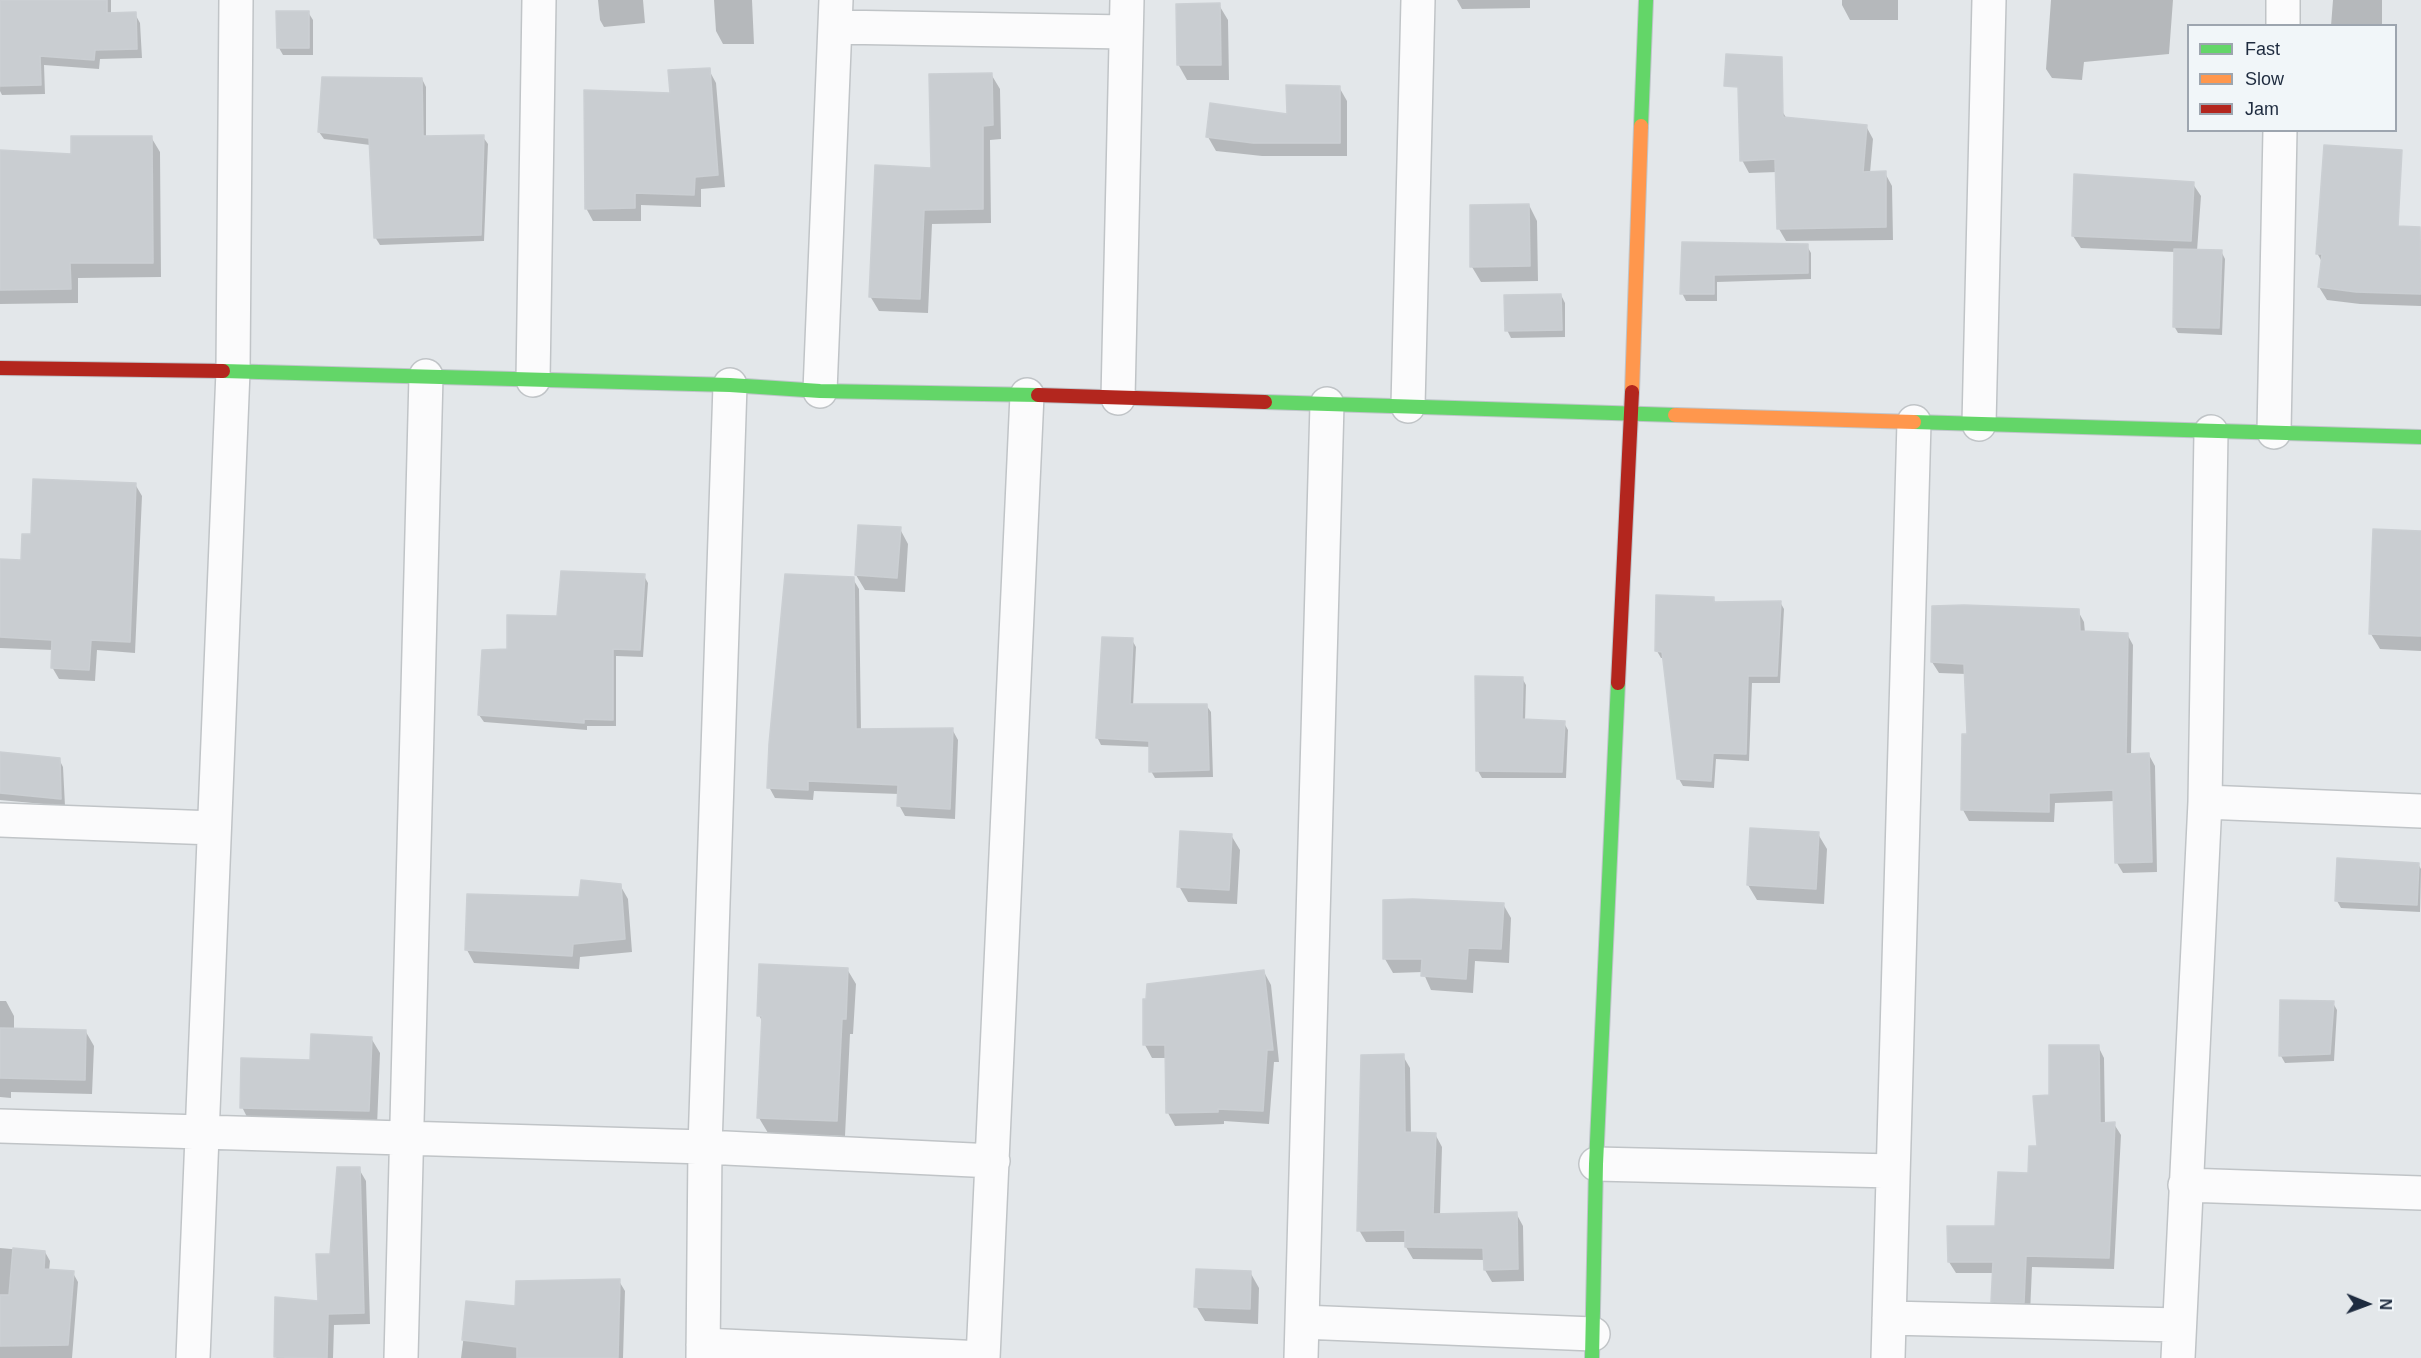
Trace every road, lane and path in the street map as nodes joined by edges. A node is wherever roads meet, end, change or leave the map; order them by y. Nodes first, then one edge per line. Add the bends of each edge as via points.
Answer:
1 (236, 0) edge
2 (539, 0) edge
3 (1127, 0) edge
4 (1418, 0) edge
5 (1646, 0) edge
6 (1989, 0) edge
7 (2283, 0) edge
8 (836, 14) edge
9 (2283, 24) edge
10 (1126, 32) junction
11 (2280, 132) edge
12 (0, 368) edge
13 (233, 371) junction
14 (426, 376) junction
15 (533, 380) junction
16 (730, 385) junction
17 (820, 391) junction
18 (1027, 395) junction
19 (1118, 398) junction
20 (1327, 404) junction
21 (1408, 406) junction
22 (1631, 413) junction
23 (1914, 422) junction
24 (1979, 424) junction
25 (2211, 432) junction
26 (2274, 432) junction
27 (2421, 436) edge
28 (2205, 802) junction
29 (2421, 812) edge
30 (0, 820) edge
31 (214, 828) junction
32 (0, 1126) edge
33 (202, 1132) junction
34 (407, 1139) junction
35 (705, 1147) junction
36 (993, 1161) junction
37 (1596, 1164) junction
38 (1893, 1171) junction
39 (2186, 1185) junction
40 (2421, 1193) edge
41 (1889, 1318) junction
42 (1302, 1322) junction
43 (2179, 1325) junction
44 (1593, 1346) edge
45 (703, 1352) edge
46 (193, 1358) edge
47 (401, 1358) edge
48 (983, 1358) edge
49 (1301, 1358) edge
50 (1888, 1358) edge
51 (2178, 1358) edge

1 - 13 street
2 - 15 street
3 - 10 street
4 - 21 street
5 - 22 street
6 - 24 street
7 - 9 street
8 - 10 street
8 - 17 street
10 - 19 street
11 - 26 street
12 - 13 street
13 - 14 street
13 - 31 street
14 - 15 street
14 - 34 street
15 - 16 street
16 - 17 street
16 - 35 street
17 - 18 street
18 - 19 street
18 - 36 street
19 - 20 street
20 - 21 street
20 - 42 street
21 - 22 street
22 - 23 street
22 - 37 street
23 - 24 street
23 - 38 street
24 - 25 street
25 - 26 street
25 - 28 street
26 - 27 street
28 - 29 street
28 - 39 street
30 - 31 street
31 - 33 street
32 - 33 street
33 - 34 street
33 - 46 street
34 - 35 street
34 - 47 street
35 - 36 street
35 - 45 street
36 - 48 street
37 - 38 street
37 - 44 street
38 - 41 street
39 - 40 street
39 - 43 street
41 - 43 street
41 - 50 street
42 - 44 street
42 - 49 street
43 - 51 street
45 - 48 street

